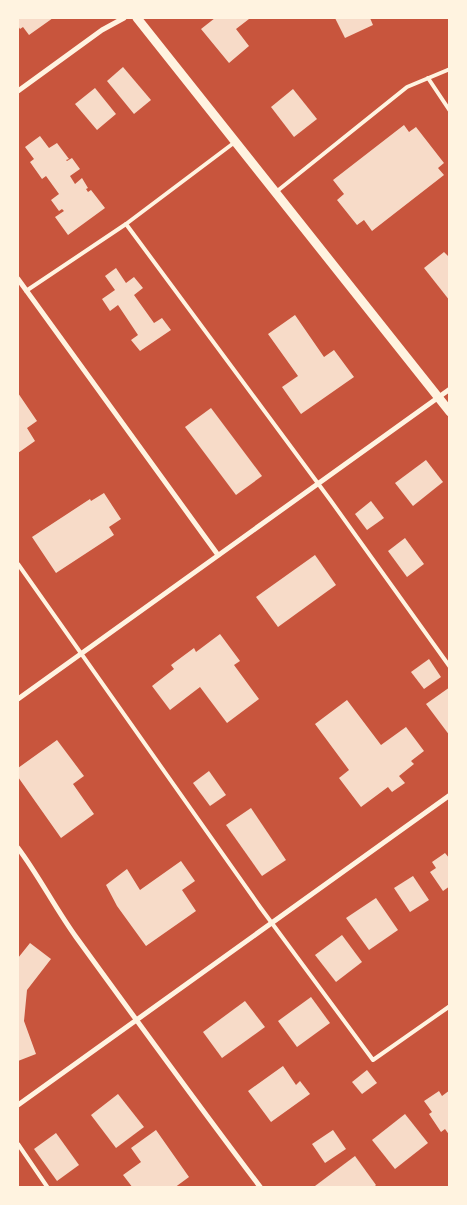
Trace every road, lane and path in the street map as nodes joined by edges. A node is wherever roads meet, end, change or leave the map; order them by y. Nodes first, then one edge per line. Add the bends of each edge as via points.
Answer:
1 (124, 18) edge
2 (137, 18) edge
3 (450, 69) edge
4 (428, 78) junction
5 (18, 91) edge
6 (450, 111) edge
7 (235, 142) junction
8 (276, 192) junction
9 (126, 224) junction
10 (18, 279) edge
11 (26, 290) junction
12 (450, 389) edge
13 (437, 397) junction
14 (450, 412) edge
15 (318, 484) junction
16 (218, 555) junction
17 (18, 564) edge
18 (80, 654) junction
19 (450, 667) edge
20 (18, 699) edge
21 (450, 795) edge
22 (18, 848) edge
23 (272, 924) junction
24 (450, 1006) edge
25 (137, 1021) junction
26 (18, 1106) edge
27 (18, 1144) edge
28 (48, 1188) edge
29 (261, 1188) edge

1 - 5 street via 102,30
2 - 7 street
3 - 4 lane
4 - 6 lane
4 - 8 lane via 407,87
7 - 8 street
7 - 9 lane
8 - 13 street
9 - 11 lane
9 - 15 lane
10 - 11 street
11 - 16 street
12 - 13 street
13 - 14 street
13 - 15 street
15 - 16 street
15 - 19 lane
16 - 18 street
17 - 18 lane
18 - 20 street
18 - 23 lane
21 - 23 street
22 - 25 street via 62,918
23 - 24 lane via 373,1060
23 - 25 street
25 - 26 street
25 - 29 street
27 - 28 lane

